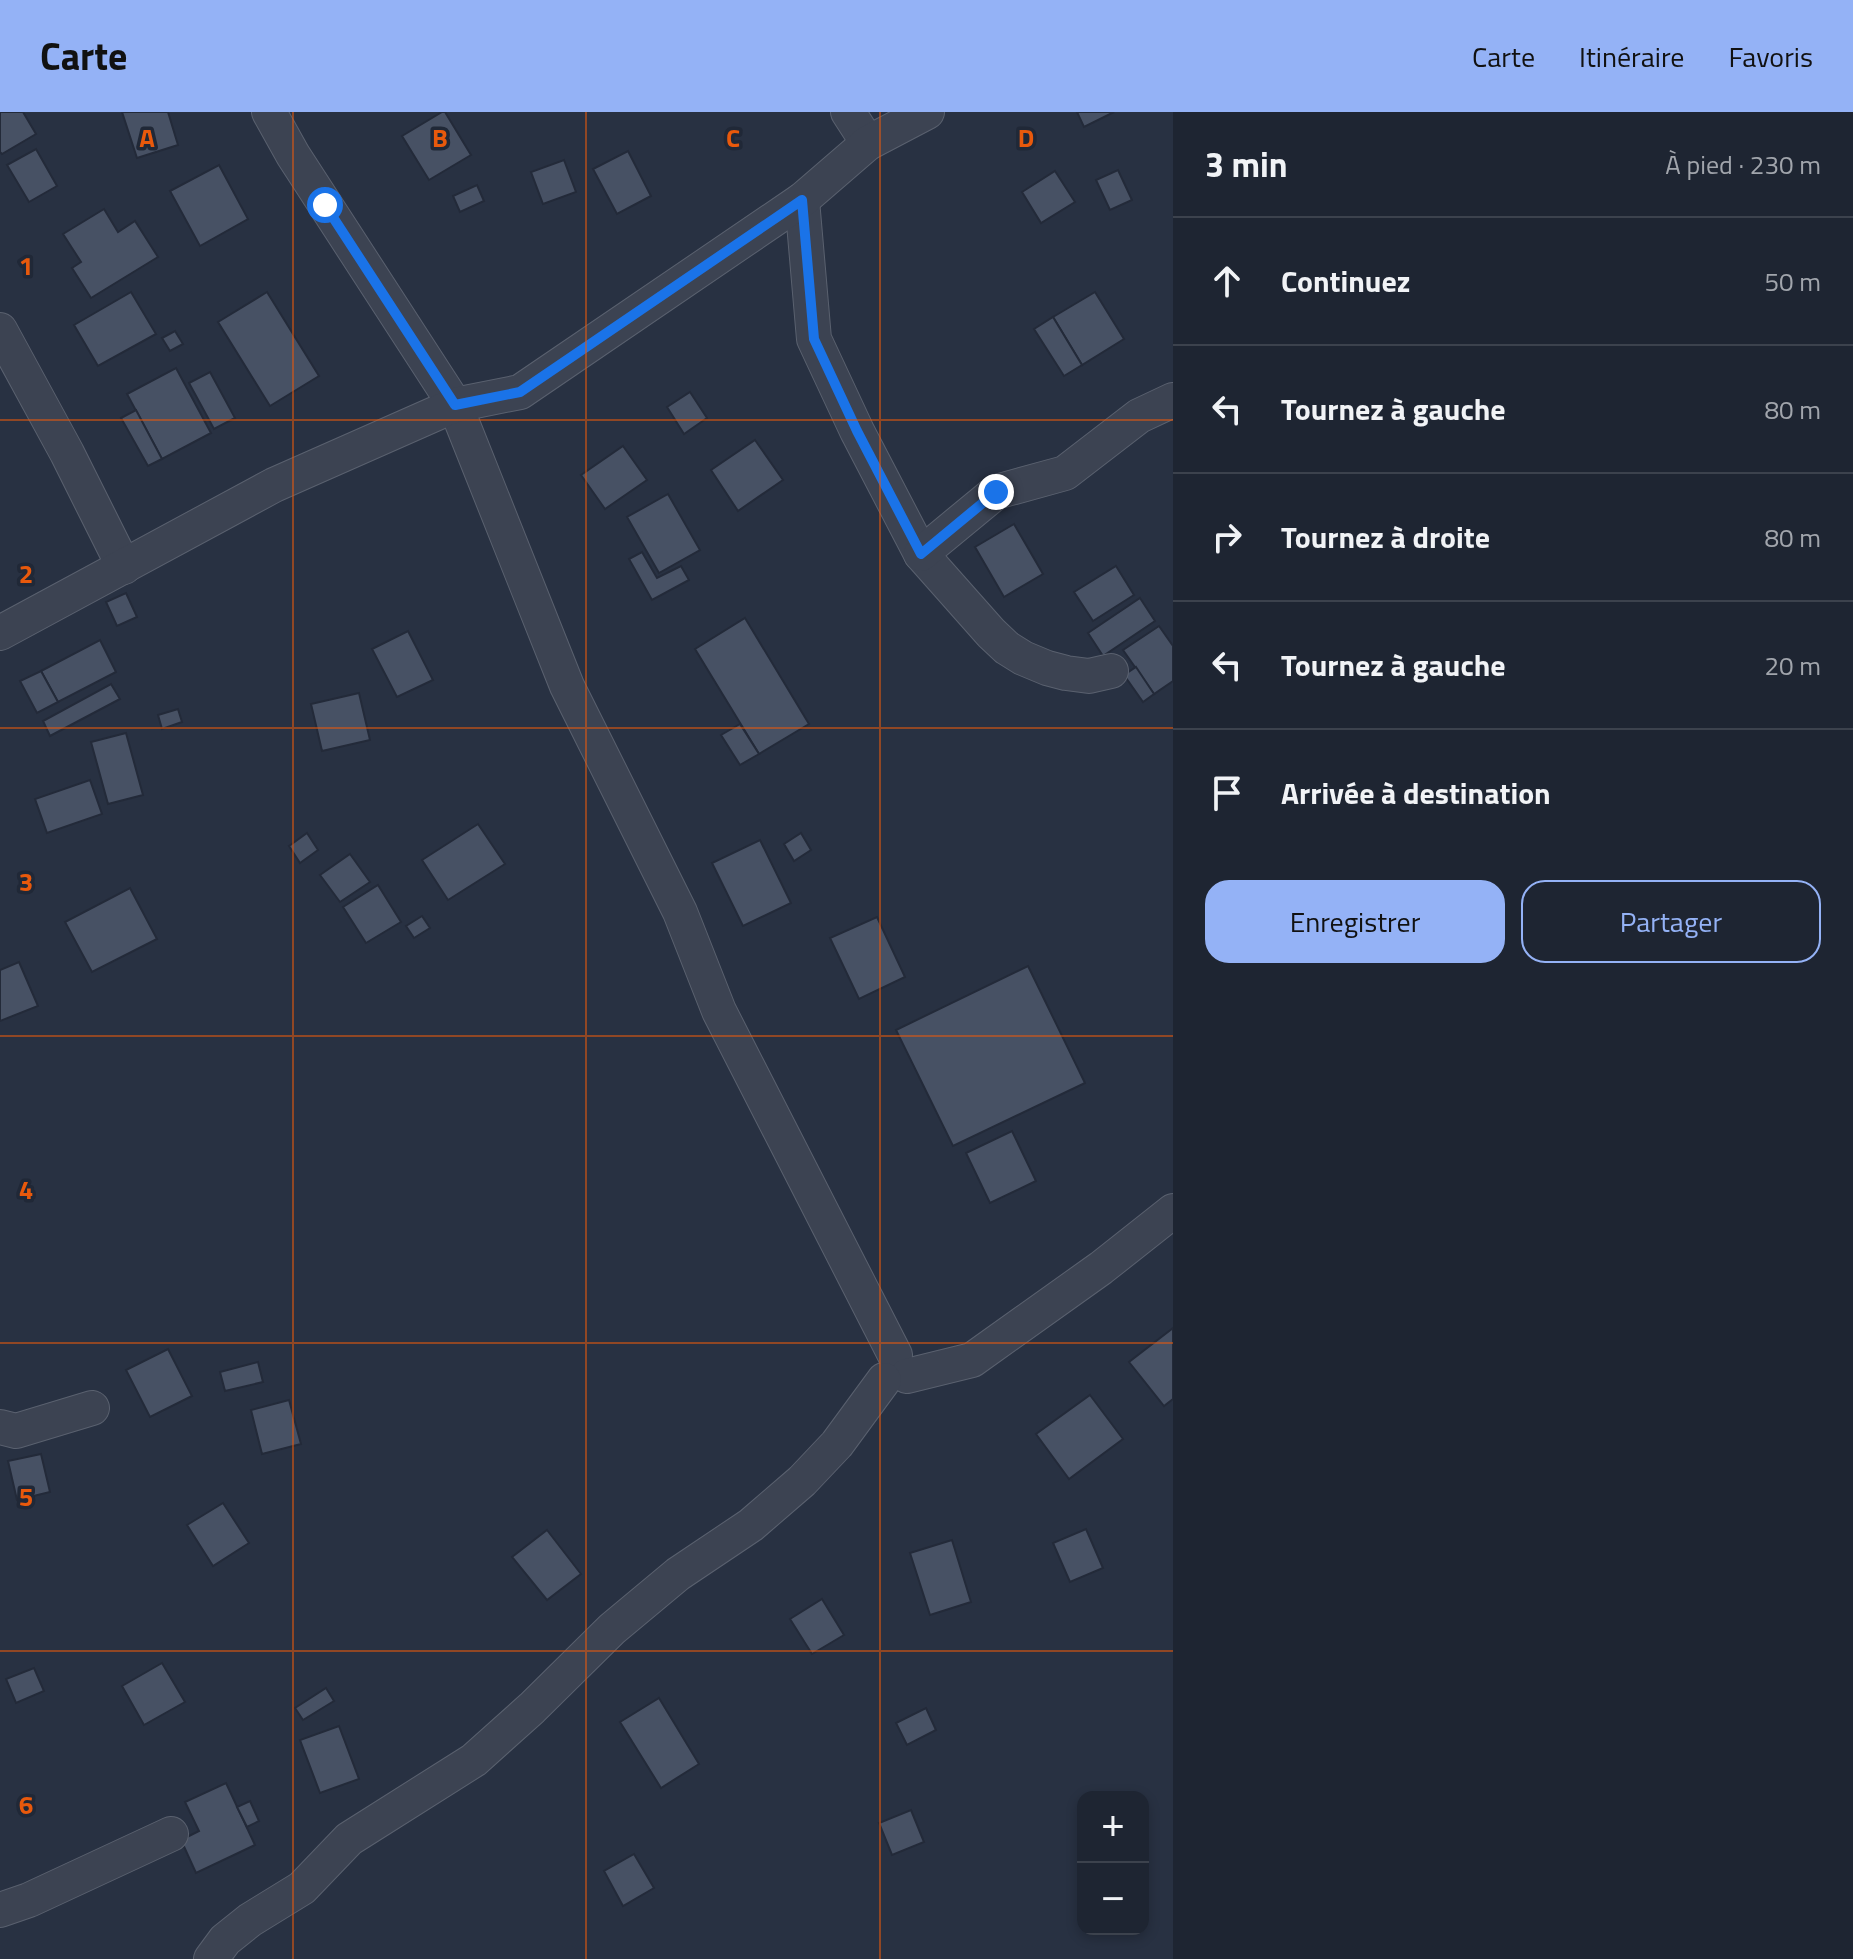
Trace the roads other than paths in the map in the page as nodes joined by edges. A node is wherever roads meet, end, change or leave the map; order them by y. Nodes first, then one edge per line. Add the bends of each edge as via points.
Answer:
1 (269, 112) edge
2 (848, 112) edge
3 (927, 112) edge
4 (868, 143) junction
5 (802, 200) junction
6 (0, 330) edge
7 (1173, 400) edge
8 (455, 405) junction
9 (921, 554) junction
10 (124, 567) junction
11 (0, 633) edge
12 (1111, 671) dead end
13 (1173, 1211) edge
14 (895, 1370) junction
15 (92, 1408) dead end
16 (0, 1427) edge
17 (171, 1834) dead end
18 (0, 1910) edge
19 (211, 1959) edge

1 - 8 street
2 - 4 street
3 - 4 street
4 - 5 street
5 - 8 street via 520,392
5 - 9 street via 814,339
6 - 10 street
7 - 9 street via 1139,416 1065,473 996,492
8 - 10 street via 274,485
8 - 14 street via 567,686 680,912 719,1011
9 - 12 street via 991,633 1023,658 1066,673 1089,676
10 - 11 street
13 - 14 street via 972,1360
14 - 19 street via 837,1444 751,1525 678,1574 612,1629 474,1760 349,1839 302,1888 225,1940
15 - 16 street via 16,1431
17 - 18 street

